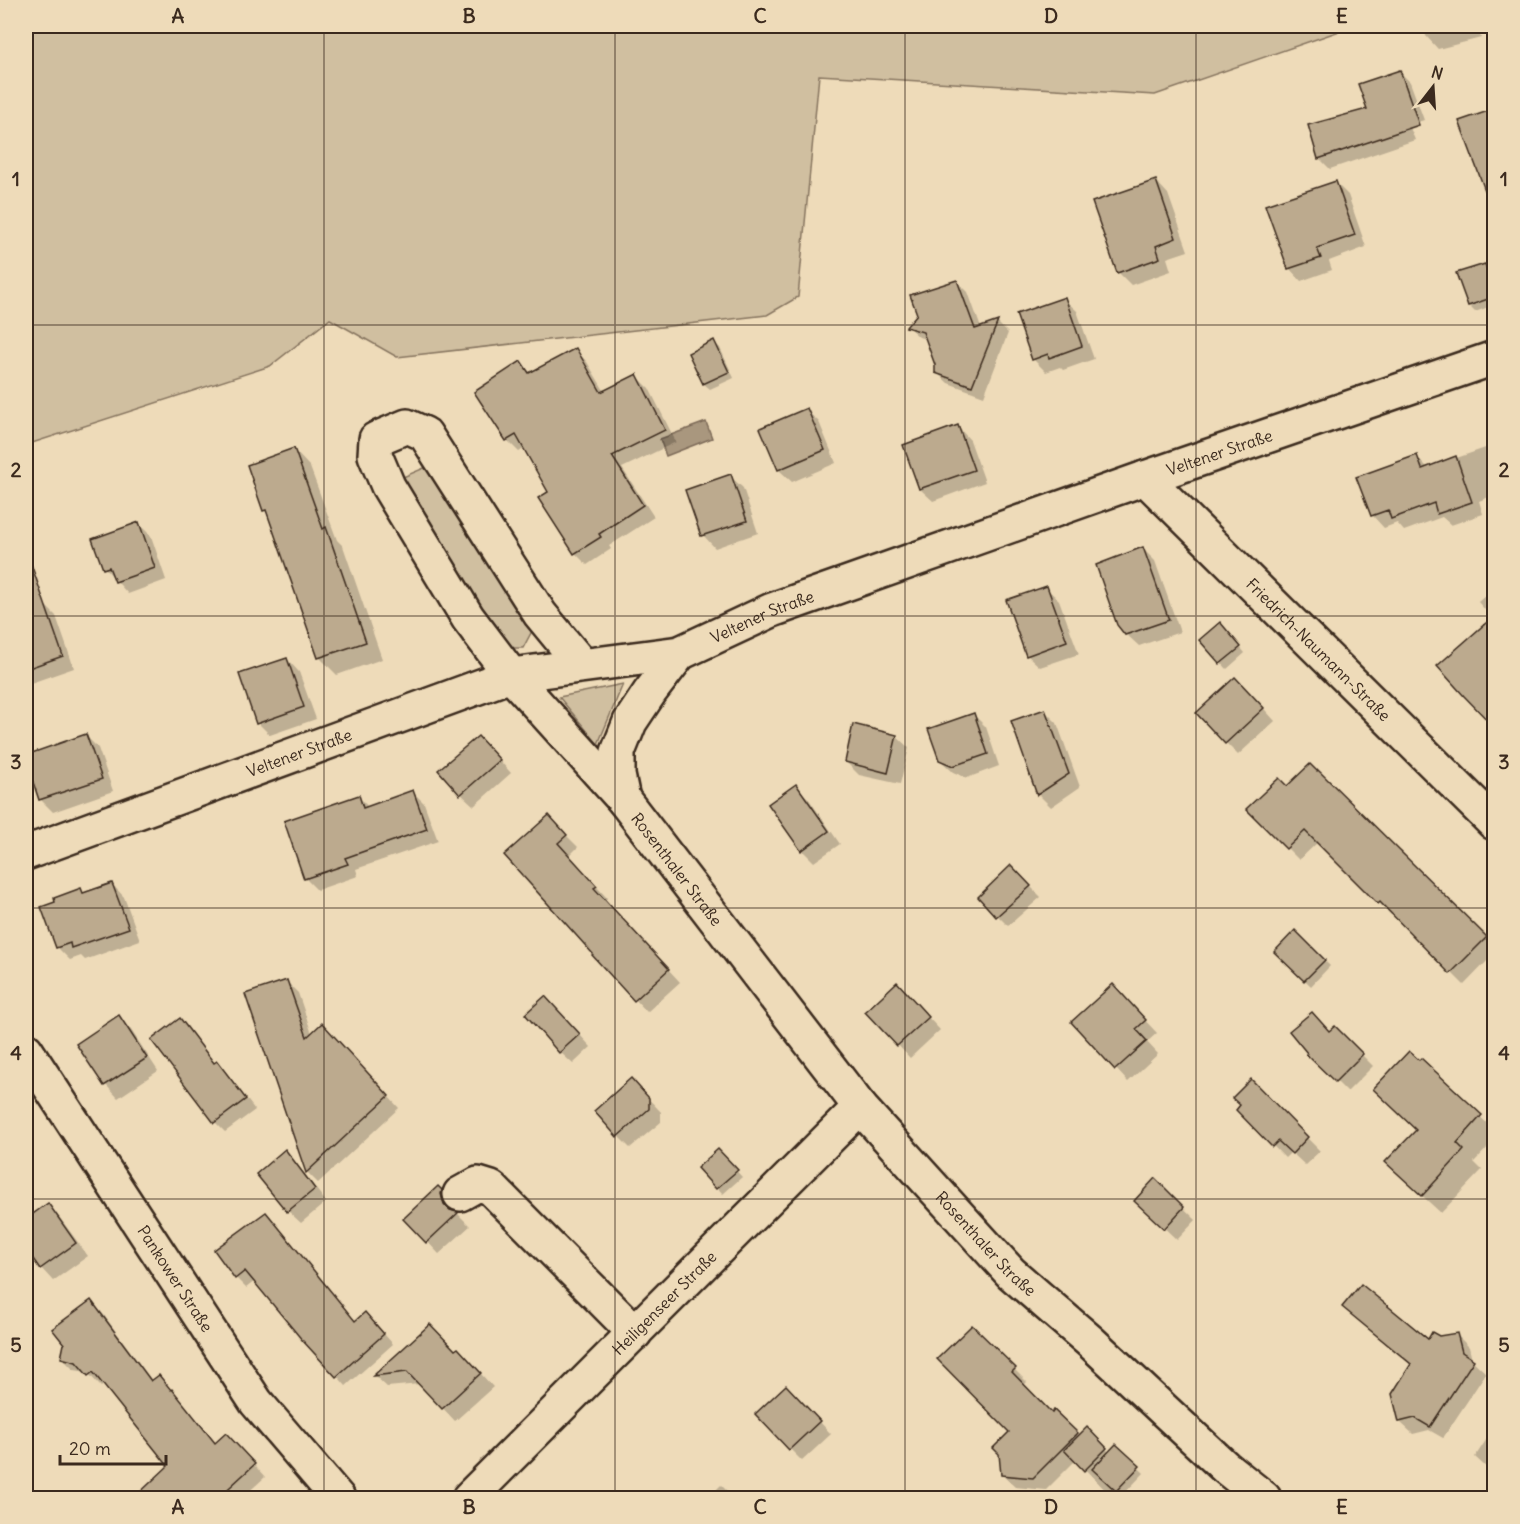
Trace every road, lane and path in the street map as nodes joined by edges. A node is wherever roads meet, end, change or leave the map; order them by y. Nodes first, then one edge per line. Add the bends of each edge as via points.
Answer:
1 (1494, 358) edge
2 (1145, 478) junction
3 (680, 653) junction
4 (582, 665) junction
5 (511, 675) junction
6 (623, 799) junction
7 (1494, 823) edge
8 (26, 853) edge
9 (26, 1050) edge
10 (860, 1107) junction
11 (460, 1194) dead end
12 (635, 1333) junction
13 (338, 1498) edge
14 (469, 1498) edge
15 (1264, 1498) edge

1 - 2 street, Veltener Straße
2 - 3 street, Veltener Straße via 772,610
2 - 7 street, Friedrich-Naumann-Straße
3 - 4 street, Veltener Straße
3 - 6 street via 630,722 618,752
4 - 5 street, Veltener Straße
4 - 5 street, Rosenthaler Straße via 540,614 425,434 407,426 376,439 375,455 388,486 468,618
5 - 6 street, Rosenthaler Straße
5 - 8 street, Veltener Straße
6 - 10 street, Rosenthaler Straße
9 - 13 street, Pankower Straße via 256,1402
10 - 12 street, Heiligenseer Straße
10 - 15 street, Rosenthaler Straße via 1011,1273
11 - 12 street via 478,1184 491,1188
12 - 14 street, Heiligenseer Straße

